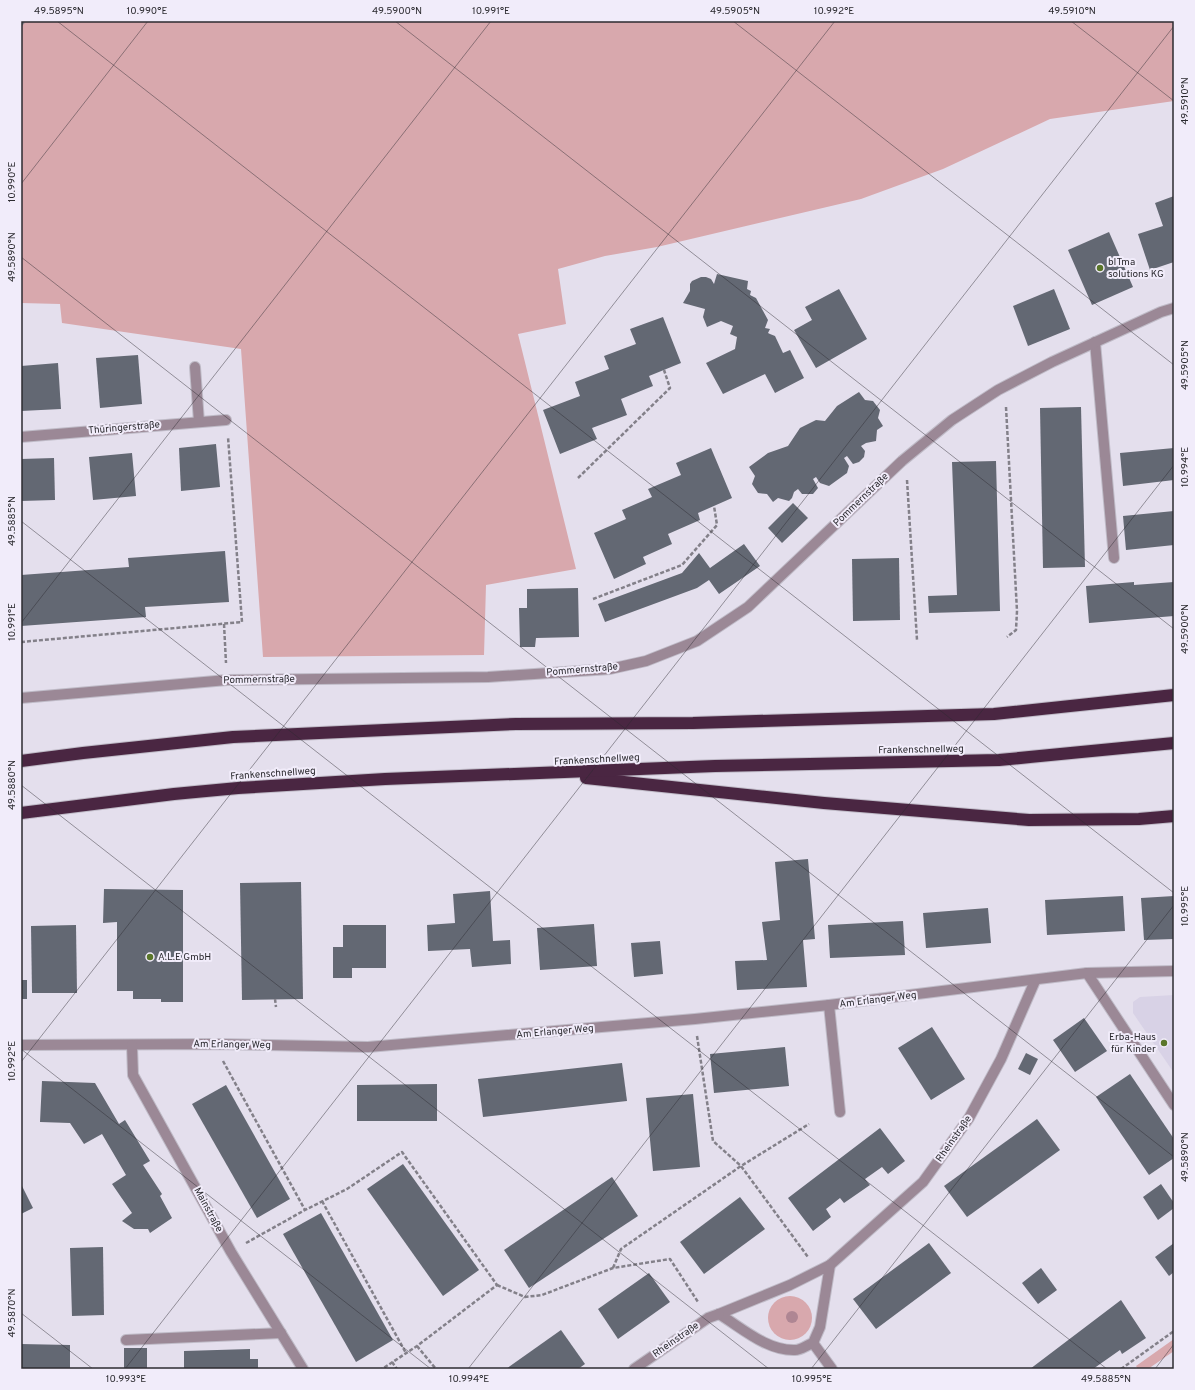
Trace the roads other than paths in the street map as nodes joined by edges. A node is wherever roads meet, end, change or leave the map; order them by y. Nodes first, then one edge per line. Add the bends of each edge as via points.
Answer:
1 (1174, 308) edge
2 (1095, 342) junction
3 (195, 367) dead end
4 (226, 420) road end
5 (198, 422) junction
6 (21, 437) edge
7 (1114, 558) dead end
8 (1174, 695) edge
9 (21, 698) edge
10 (1174, 743) edge
11 (21, 761) edge
12 (545, 774) junction
13 (21, 813) edge
14 (1174, 816) edge
15 (1174, 971) edge
16 (1087, 973) junction
17 (1035, 981) junction
18 (829, 1006) junction
19 (132, 1044) junction
20 (21, 1045) edge
21 (1174, 1105) edge
22 (840, 1112) dead end
23 (830, 1265) junction
24 (719, 1314) junction
25 (281, 1333) junction
26 (126, 1340) dead end
27 (813, 1343) junction
28 (303, 1369) edge
29 (634, 1369) edge
30 (832, 1369) edge

1 - 2 street, Pommernstraße
2 - 7 street
2 - 9 street, Pommernstraße via 998,390 952,420 902,461 748,607 697,641 646,661 610,669 488,677 227,680
3 - 5 street
4 - 5 street, Thüringerstraße
5 - 6 street, Thüringerstraße
8 - 11 highway via 994,714 693,723 516,724 233,737
10 - 12 highway, Frankenschnellweg via 999,760 715,766
12 - 13 highway, Frankenschnellweg via 385,779 238,788
12 - 14 highway via 824,803 1029,820 1139,819
15 - 16 street, Am Erlanger Weg
16 - 17 street, Am Erlanger Weg
16 - 21 street
17 - 18 street, Am Erlanger Weg
17 - 23 street, Rheinstraße via 1001,1059 969,1118 923,1182
18 - 19 street, Am Erlanger Weg via 695,1020 368,1047
18 - 22 street
19 - 20 street, Am Erlanger Weg
19 - 25 street, Mainstraße via 133,1075 231,1252
23 - 24 street, Rheinstraße
23 - 27 street via 820,1327
24 - 27 street via 777,1348 797,1350
24 - 29 street, Rheinstraße via 708,1318
25 - 26 street
25 - 28 street, Mainstraße
27 - 30 street

